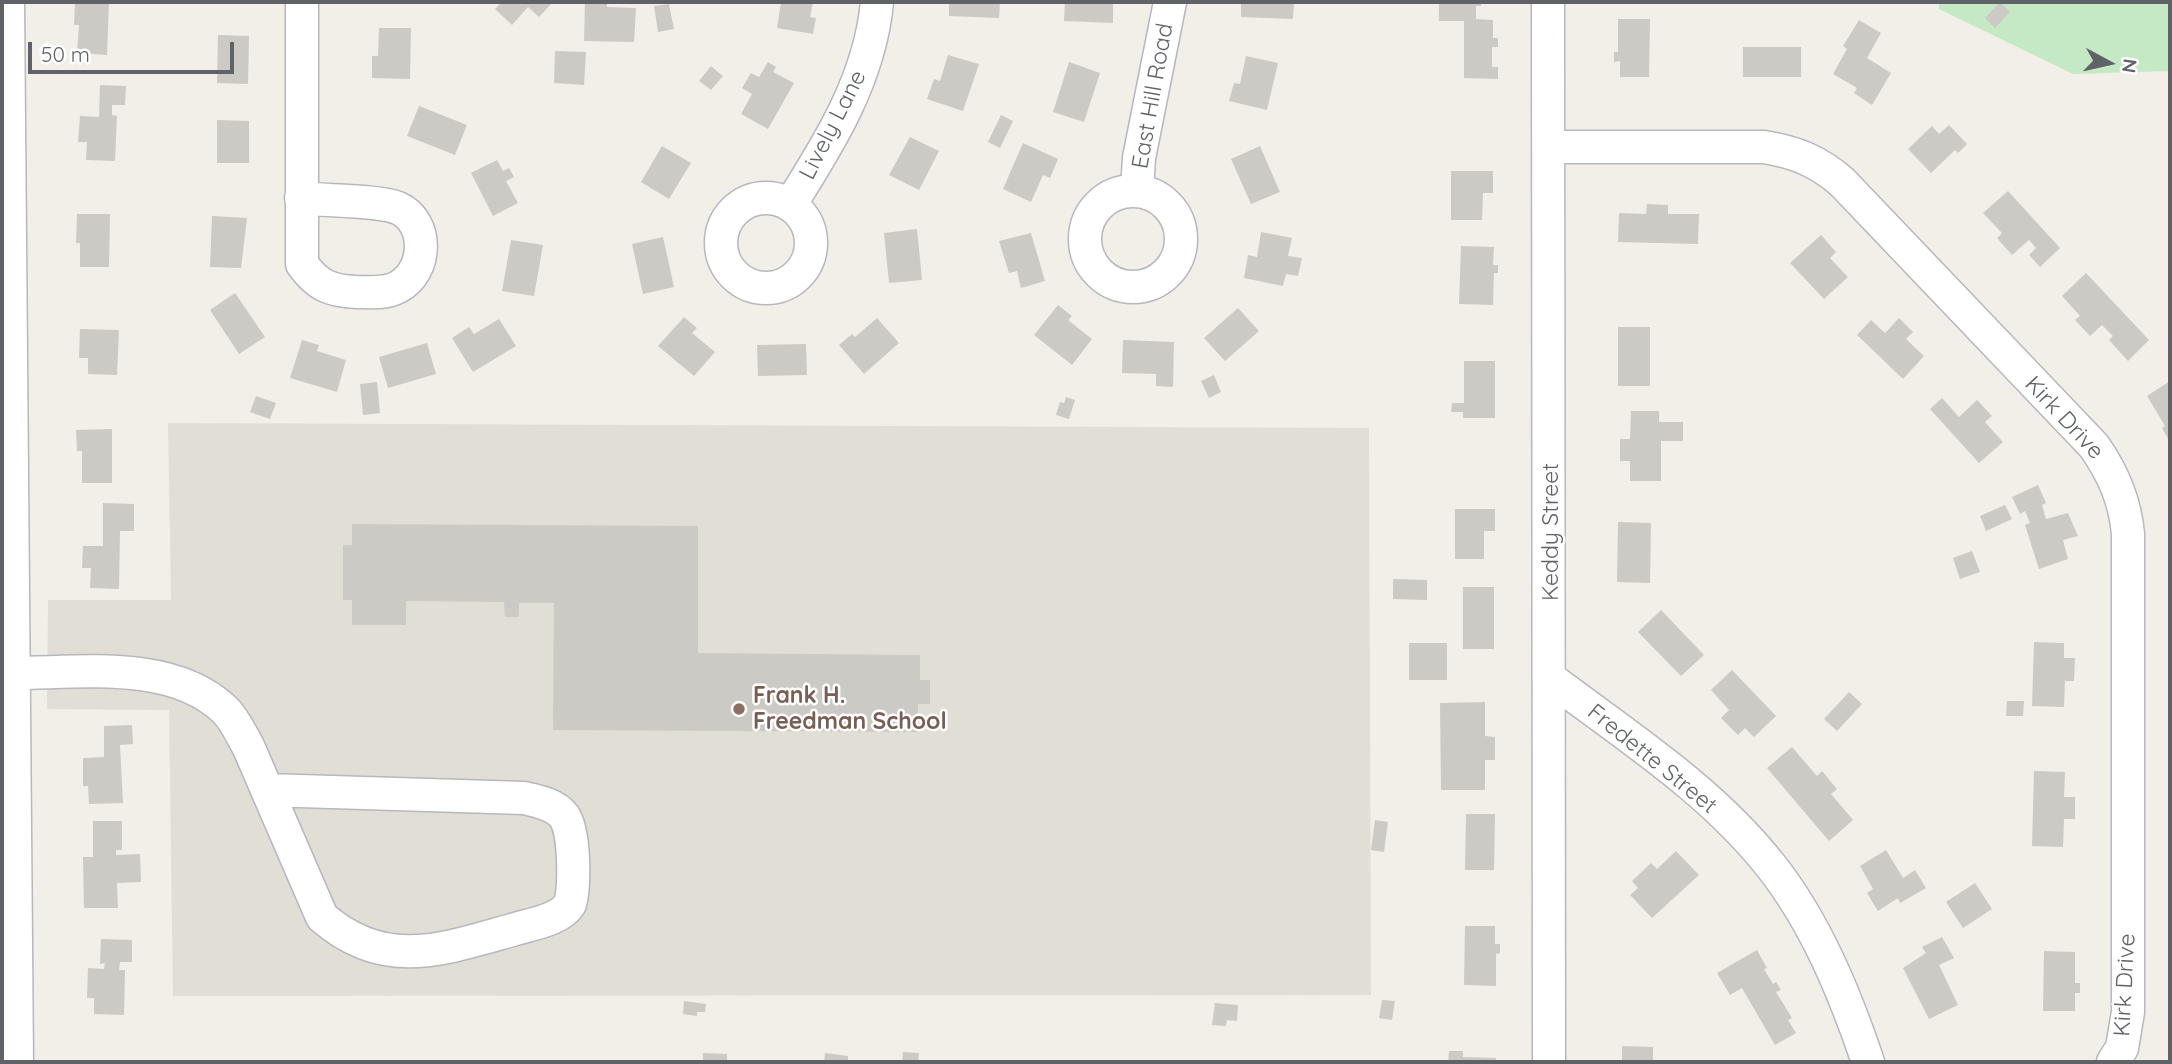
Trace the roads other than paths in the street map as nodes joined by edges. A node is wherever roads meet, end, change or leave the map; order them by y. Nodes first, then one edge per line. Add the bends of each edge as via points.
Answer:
1 (8, 2) edge
2 (302, 2) edge
3 (877, 2) edge
4 (1170, 2) edge
5 (1548, 2) edge
6 (5, 122) edge
7 (1550, 147) junction
8 (1137, 191) dead end
9 (301, 198) dead end
10 (790, 205) dead end
11 (13, 673) junction
12 (1551, 679) junction
13 (267, 790) junction
14 (17, 1062) edge
15 (1549, 1062) edge
16 (1868, 1062) edge
17 (2113, 1062) edge

1 - 6 street
2 - 9 street
3 - 10 street, Lively Lane via 858,84
4 - 8 street, East Hill Road via 1139,158
5 - 7 street, Keddy Street
6 - 11 street
7 - 12 street, Keddy Street
7 - 17 street, Kirk Drive via 1764,147 1816,162 1842,182 2094,446 2107,466 2123,504 2128,534 2129,1012 2125,1039
11 - 13 street via 131,673 196,692 218,704 235,723
11 - 14 street
12 - 15 street, Keddy Street
12 - 16 street, Fredette Street via 1687,781 1772,867 1831,969
13 - 13 street via 322,917 365,945 391,951 442,950 553,918 570,904 568,823 561,812 541,802

